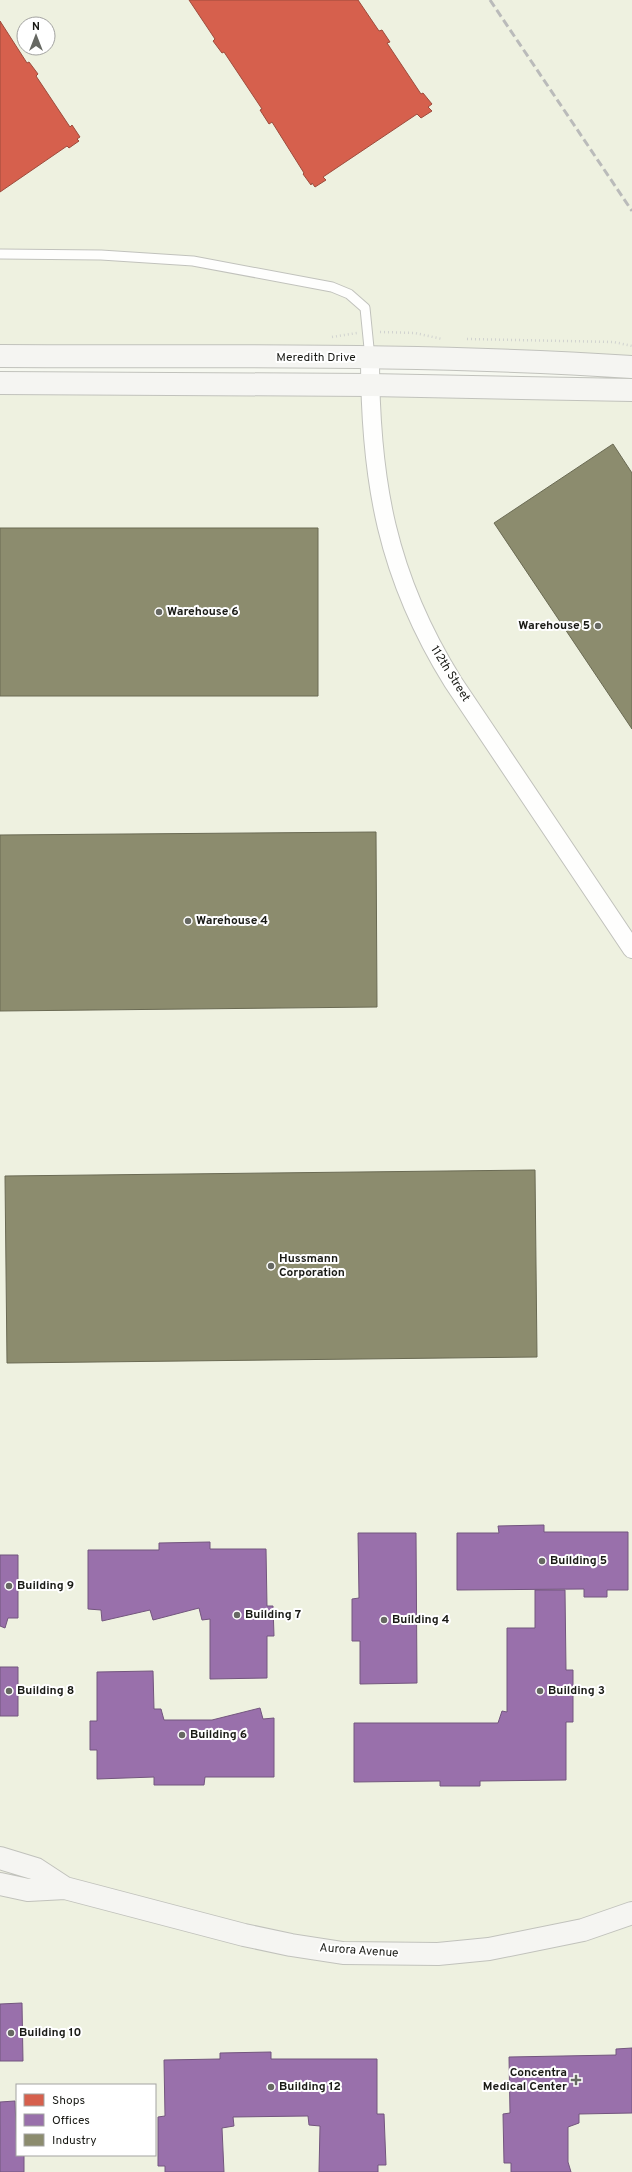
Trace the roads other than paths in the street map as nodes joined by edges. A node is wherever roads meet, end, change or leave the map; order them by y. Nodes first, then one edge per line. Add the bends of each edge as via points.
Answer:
1 (0, 254) edge
2 (0, 356) edge
3 (370, 358) junction
4 (632, 367) edge
5 (0, 383) edge
6 (370, 385) junction
7 (632, 390) edge
8 (632, 949) edge
9 (0, 1858) edge
10 (0, 1884) edge
11 (65, 1888) junction
12 (632, 1913) edge

1 - 3 lane via 101,255 193,261 332,286 349,294 365,308
2 - 3 main road, Meredith Drive
3 - 4 main road, Meredith Drive via 576,363
3 - 6 street, 112th Street
5 - 6 main road
6 - 7 main road
6 - 8 street, 112th Street via 374,461 382,512 396,562 414,610 453,682
9 - 11 main road, Aurora Avenue via 36,1869
10 - 11 main road, Aurora Avenue via 28,1890
11 - 12 main road, Aurora Avenue via 244,1935 343,1953 438,1954 489,1949 583,1930

